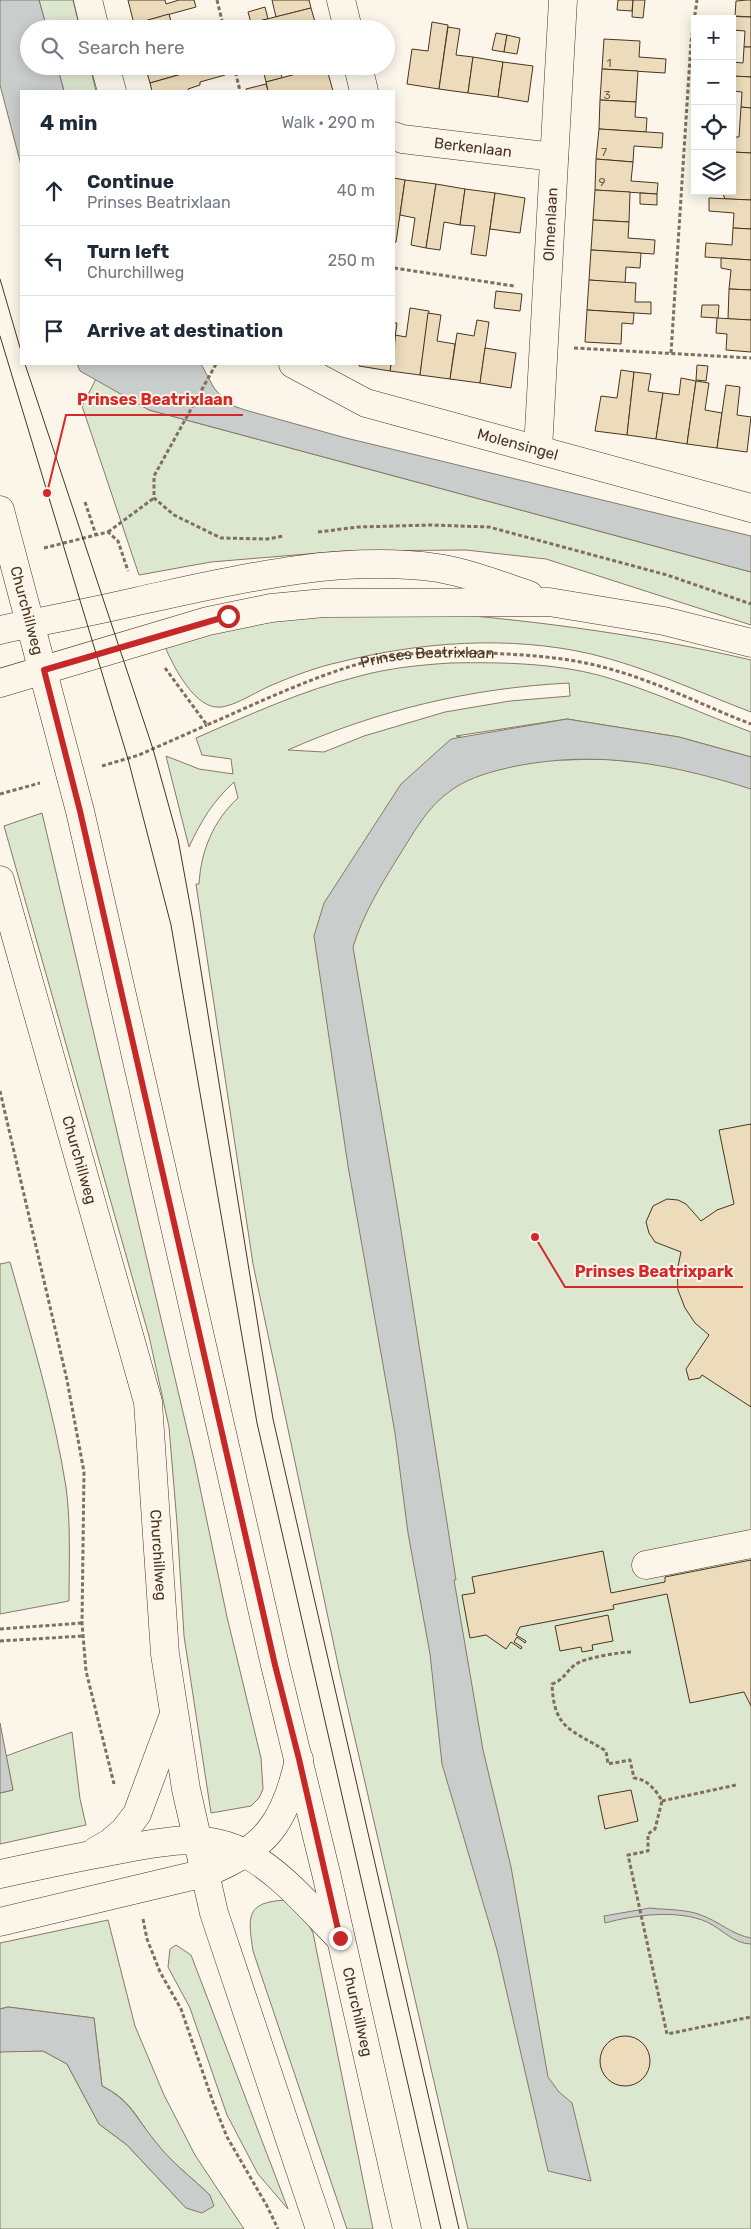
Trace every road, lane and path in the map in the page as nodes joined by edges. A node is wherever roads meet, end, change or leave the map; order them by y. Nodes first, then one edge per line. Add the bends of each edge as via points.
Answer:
1 (88, 0) edge
2 (217, 0) edge
3 (340, 0) edge
4 (563, 0) edge
5 (697, 0) edge
6 (93, 20) edge
7 (222, 20) edge
8 (346, 20) edge
9 (108, 75) edge
10 (236, 75) edge
11 (360, 75) edge
12 (112, 90) edge
13 (240, 90) edge
14 (364, 90) edge
15 (395, 136) edge
16 (554, 157) junction
17 (395, 268) edge
18 (547, 291) junction
19 (544, 346) junction
20 (671, 353) junction
21 (751, 358) edge
22 (215, 365) edge
23 (295, 365) edge
24 (174, 436) dead end
25 (538, 449) junction
26 (154, 498) dead end
27 (85, 502) dead end
28 (751, 508) edge
29 (0, 510) edge
30 (108, 532) junction
31 (96, 535) junction
32 (13, 557) junction
33 (139, 601) junction
34 (549, 602) junction
35 (30, 623) junction
36 (0, 630) edge
37 (152, 638) junction
38 (751, 643) edge
39 (44, 670) junction
40 (0, 683) edge
41 (751, 724) edge
42 (206, 725) junction
43 (71, 775) junction
44 (0, 794) edge
45 (0, 880) edge
46 (0, 1091) edge
47 (751, 1544) edge
48 (646, 1565) dead end
49 (82, 1623) junction
50 (0, 1629) edge
51 (83, 1636) junction
52 (0, 1641) edge
53 (631, 1652) dead end
54 (173, 1717) junction
55 (299, 1759) junction
56 (736, 1785) dead end
57 (662, 1801) junction
58 (124, 1831) junction
59 (197, 1840) junction
60 (90, 1854) junction
61 (246, 1854) junction
62 (0, 1874) edge
63 (205, 1874) junction
64 (137, 1890) junction
65 (0, 1922) edge
66 (340, 1938) junction
67 (751, 2017) edge
68 (278, 2229) edge
69 (320, 2229) edge
70 (407, 2229) edge

1 - 6 main road
2 - 7 path
3 - 8 main road
4 - 16 main road, Olmenlaan
5 - 20 path via 691,42
9 - 12 main road
10 - 13 path
11 - 14 main road
15 - 16 main road, Berkenlaan
16 - 18 main road, Olmenlaan
17 - 18 path
18 - 19 main road, Olmenlaan
19 - 20 path
19 - 25 main road, Olmenlaan
20 - 21 path
22 - 24 path
23 - 25 main road, Molensingel via 366,403
25 - 28 main road, Molensingel
26 - 30 path
27 - 31 path
29 - 32 main road, Churchillweg
30 - 31 path
30 - 33 path via 118,541
31 - 32 path
32 - 35 main road, Churchillweg
33 - 34 main road via 274,573 397,565 461,573
33 - 35 main road
34 - 37 main road via 379,602 293,606 228,616
34 - 38 main road via 680,625
35 - 36 main road
35 - 39 main road, Churchillweg
37 - 39 main road
37 - 42 path via 172,680
39 - 40 main road
39 - 43 main road, Churchillweg
41 - 42 path, Prinses Beatrixlaan via 631,675 590,664 526,655 438,652 391,656 346,668
42 - 43 path, Prinses Beatrixlaan via 139,755
43 - 44 path, Prinses Beatrixlaan
43 - 55 main road, Churchillweg via 272,1655
45 - 54 main road, Churchillweg via 148,1402 164,1654
46 - 49 path via 67,1380 84,1472
47 - 48 main road
49 - 50 path
49 - 51 path
51 - 52 path
51 - 58 path via 86,1671
53 - 57 path via 577,1663 561,1681 552,1684 553,1704 564,1726 606,1751 608,1764 630,1760 634,1778 642,1779
54 - 58 main road via 137,1814
54 - 59 main road, Churchillweg
55 - 61 main road via 286,1807 263,1840
55 - 66 main road, Churchillweg
56 - 57 path
57 - 67 path via 655,1829 648,1834 648,1851 628,1855 666,2034
58 - 60 main road
59 - 60 main road via 170,1840
59 - 61 main road
59 - 63 main road, Churchillweg
60 - 62 main road
61 - 63 main road
61 - 66 main road via 286,1884
63 - 64 main road
63 - 69 main road, Churchillweg via 214,1913
64 - 65 main road
64 - 68 path via 147,1939 160,1972 181,2009 227,2137
66 - 70 main road, Churchillweg

